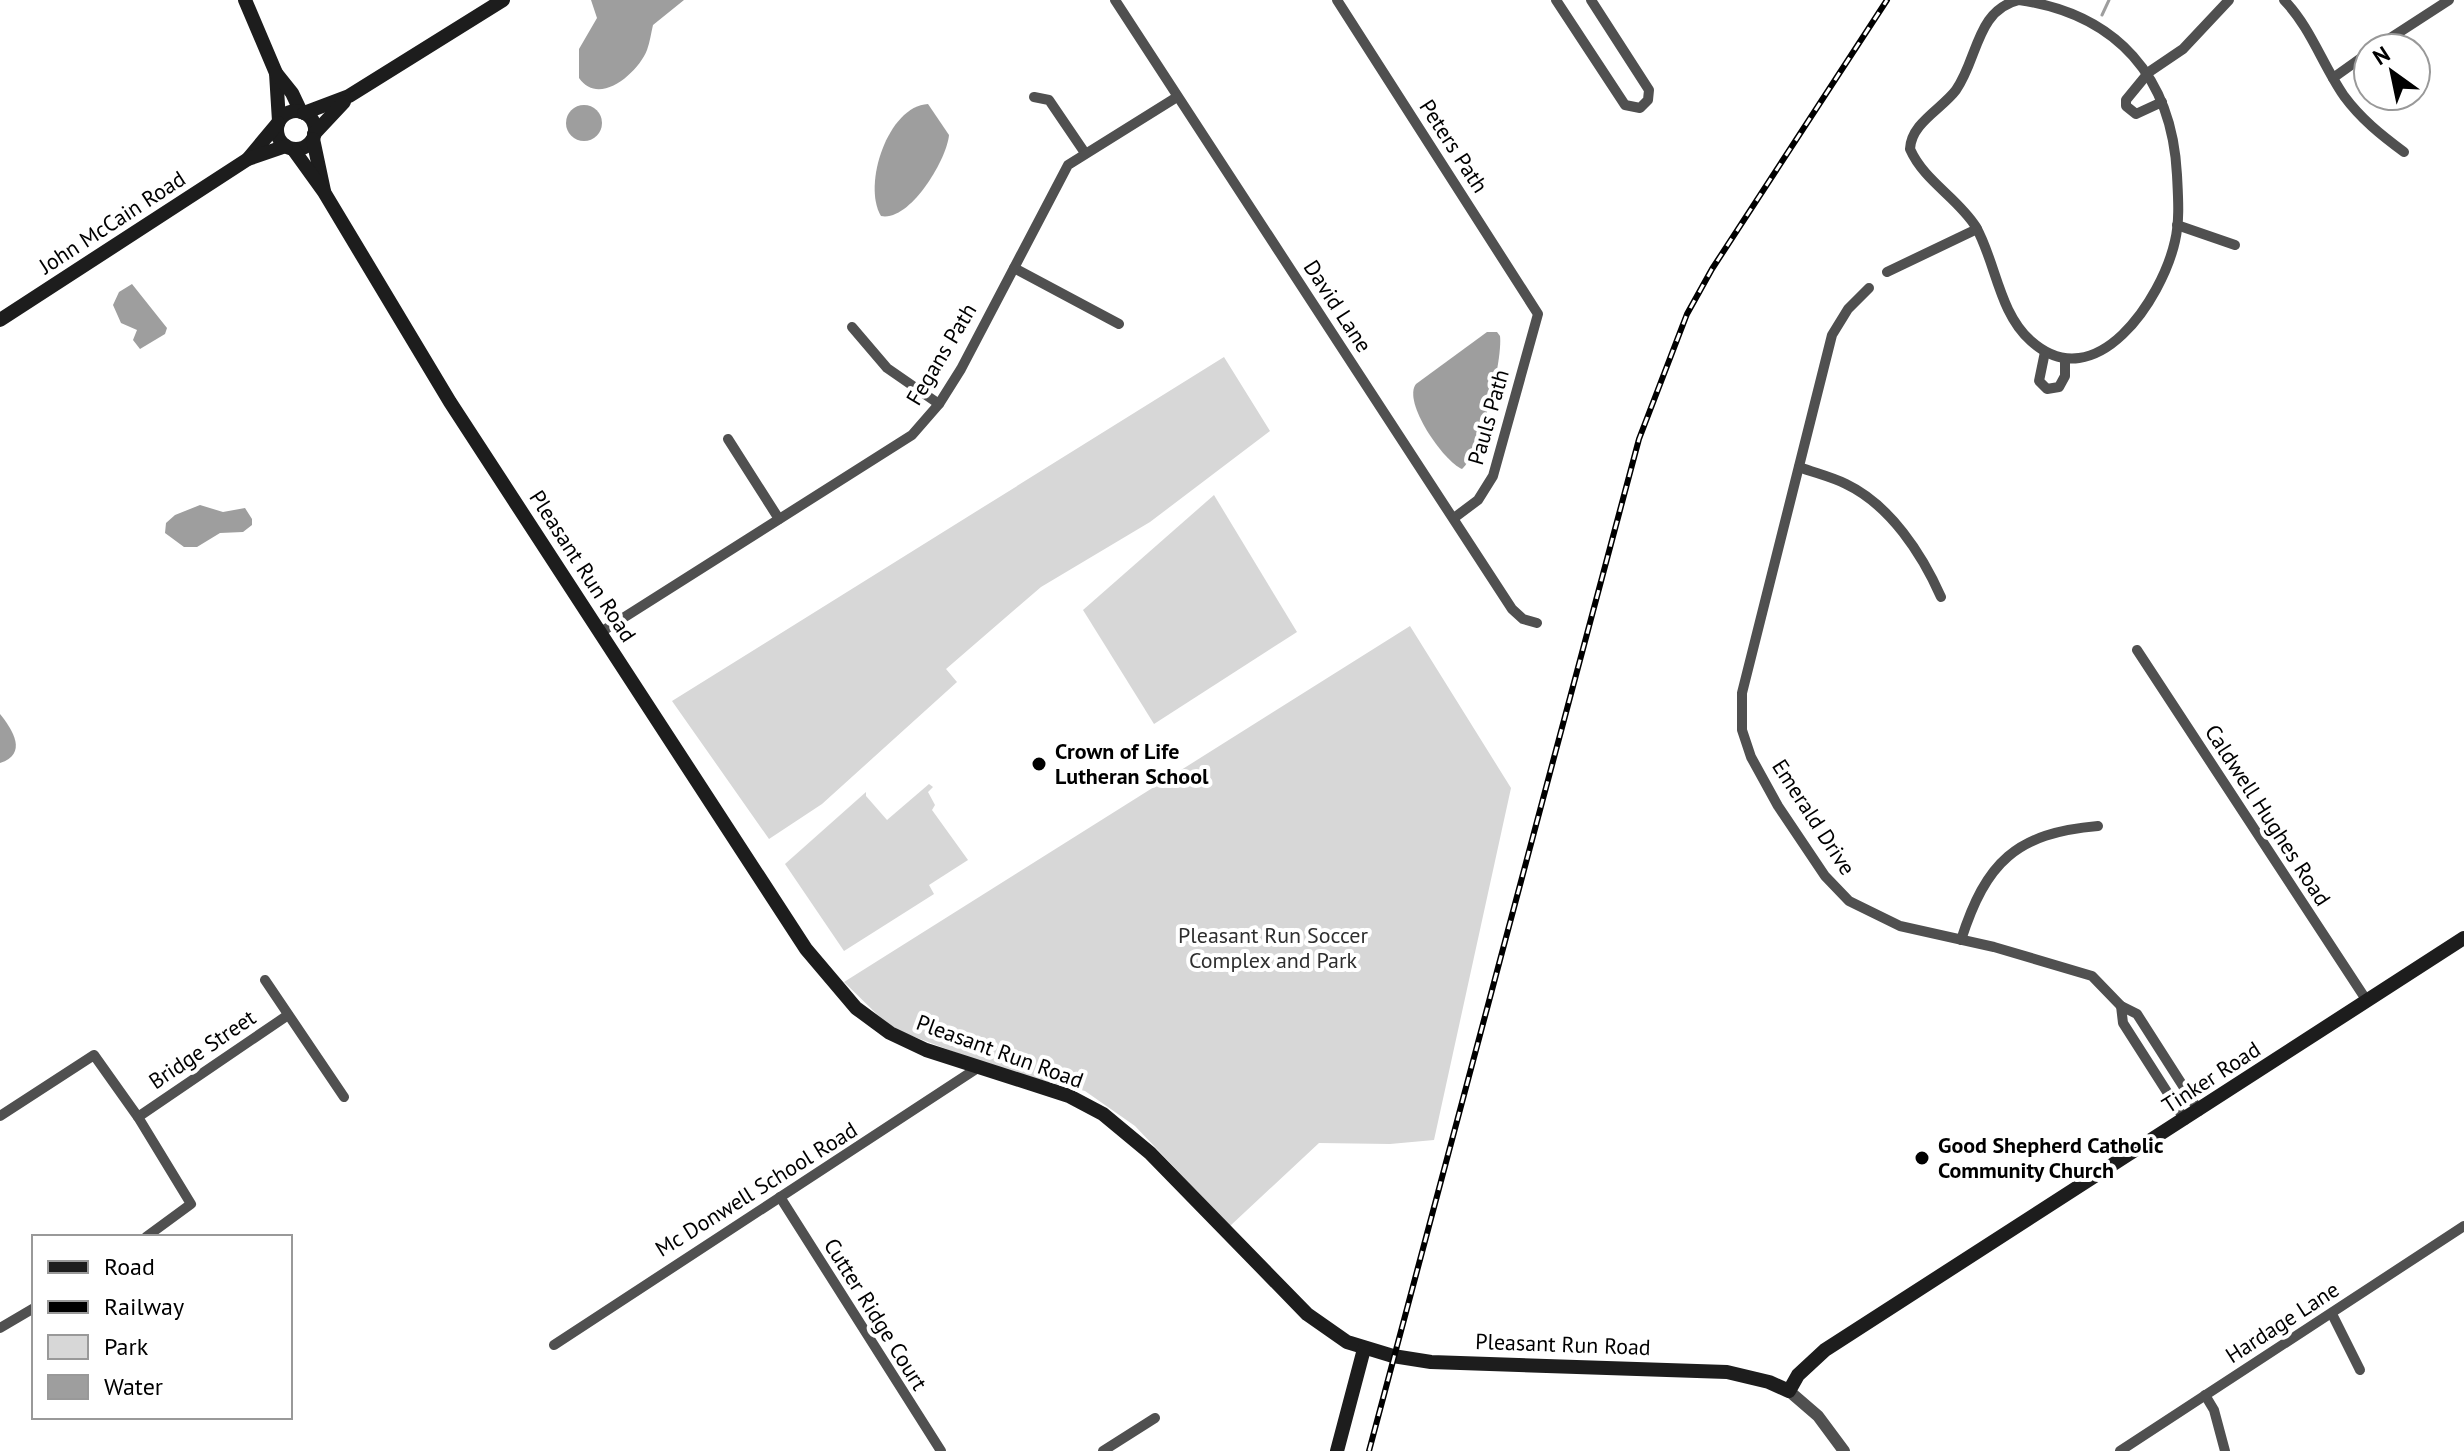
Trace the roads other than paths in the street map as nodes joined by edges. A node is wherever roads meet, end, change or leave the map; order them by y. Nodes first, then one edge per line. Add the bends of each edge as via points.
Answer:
1 (245, 0) edge
2 (503, 0) edge
3 (1115, 0) edge
4 (1337, 0) edge
5 (1556, 0) edge
6 (1591, 0) edge
7 (2229, 0) edge
8 (2284, 0) edge
9 (2449, 0) edge
10 (2001, 3) edge
11 (2400, 32) edge
12 (2352, 64) edge
13 (2149, 72) junction
14 (276, 73) junction
15 (2333, 78) junction
16 (349, 96) junction
17 (1034, 97) dead end
18 (1177, 97) junction
19 (278, 101) junction
20 (2162, 102) junction
21 (302, 112) junction
22 (279, 122) junction
23 (317, 132) junction
24 (265, 135) junction
25 (290, 148) junction
26 (2404, 152) dead end
27 (1085, 153) junction
28 (248, 159) junction
29 (324, 192) junction
30 (2177, 225) junction
31 (1977, 229) junction
32 (2235, 245) dead end
33 (1014, 268) junction
34 (1887, 272) dead end
35 (1869, 288) dead end
36 (1538, 314) joint
37 (0, 320) edge
38 (1119, 324) dead end
39 (852, 327) dead end
40 (2045, 352) junction
41 (2065, 360) junction
42 (939, 404) junction
43 (728, 439) dead end
44 (1799, 467) junction
45 (1454, 518) junction
46 (779, 519) junction
47 (1941, 597) dead end
48 (1537, 623) dead end
49 (601, 632) junction
50 (2137, 650) dead end
51 (2098, 826) dead end
52 (2464, 938) edge
53 (1961, 940) junction
54 (265, 980) dead end
55 (2367, 1001) junction
56 (2121, 1006) junction
57 (288, 1015) junction
58 (979, 1067) junction
59 (344, 1097) dead end
60 (2199, 1111) junction
61 (0, 1116) edge
62 (138, 1117) junction
63 (2185, 1120) junction
64 (780, 1197) junction
65 (2464, 1226) edge
66 (149, 1235) edge
67 (32, 1309) edge
68 (2332, 1314) junction
69 (0, 1328) edge
70 (554, 1345) dead end
71 (1364, 1349) junction
72 (2360, 1370) dead end
73 (1789, 1391) junction
74 (2205, 1395) junction
75 (1155, 1418) dead end
76 (941, 1451) edge
77 (1103, 1451) edge
78 (1337, 1451) edge
79 (1844, 1451) edge
80 (2120, 1451) edge
81 (2225, 1451) edge

1 - 14 main road
2 - 16 main road
3 - 18 street, David Lane
4 - 36 street, Peters Path
5 - 6 street via 1625,105 1640,108 1649,90
7 - 13 street via 2183,49
8 - 15 street via 2313,37
9 - 11 street
10 - 13 street via 2040,3 2076,18 2111,35
10 - 31 street via 1984,26 1966,75 1910,141 1913,157 1925,173
12 - 15 street
13 - 20 street
13 - 20 street via 2128,94 2126,106 2142,114
14 - 19 main road
14 - 21 main road
15 - 26 street via 2368,126
16 - 21 main road
16 - 23 main road
17 - 27 street via 1049,100
18 - 27 street, Fegans Path
18 - 45 street, David Lane
19 - 22 main road
19 - 24 main road
20 - 30 street via 2171,119 2176,158
21 - 22 main road via 286,114
21 - 23 main road
22 - 24 main road, John McCain Road
22 - 25 main road via 277,134
23 - 25 main road via 305,146
23 - 29 main road, Pleasant Run Road
24 - 28 main road, John McCain Road
25 - 28 main road, John McCain Road
25 - 29 main road, Pleasant Run Road
27 - 33 street, Fegans Path via 1068,165
28 - 37 main road, John McCain Road
29 - 49 main road, Pleasant Run Road via 393,312
30 - 32 street
30 - 41 street via 2170,259 2147,307 2115,342
31 - 34 street
31 - 40 street via 2018,329
33 - 38 street
33 - 42 street, Fegans Path
35 - 44 street, Emerald Drive via 1832,335
36 - 45 street, Pauls Path via 1493,476 1478,500
39 - 42 street via 887,368
40 - 41 street
40 - 41 street via 2039,381 2047,389 2059,387
42 - 46 street, Fegans Path via 912,435
43 - 46 street
44 - 47 street via 1848,485 1887,515 1931,574
44 - 53 street, Emerald Drive via 1742,693 1742,730 1751,757 1837,890 1861,909 1900,926
45 - 48 street, David Lane via 1512,609
46 - 49 street, Fegans Path
49 - 58 main road, Pleasant Run Road via 826,977 890,1033
50 - 55 street, Caldwell Hughes Road
51 - 53 street via 2063,829 2010,855 1975,897
52 - 55 main road, Tinker Road
53 - 56 street, Emerald Drive via 2092,976
54 - 57 street
55 - 60 main road, Tinker Road
56 - 60 street, Emerald Drive via 2137,1014
56 - 63 street, Emerald Drive via 2123,1023
57 - 59 street
57 - 62 street, Bridge Street
58 - 64 street, Mc Donwell School Road
58 - 71 main road, Pleasant Run Road via 1069,1096 1103,1114 1150,1153 1307,1314
60 - 63 main road, Tinker Road
61 - 62 street via 94,1055
62 - 66 street via 191,1204
63 - 73 main road, Tinker Road via 1825,1350
64 - 70 street, Mc Donwell School Road
64 - 76 street, Cutter Ridge Court
65 - 68 street, Hardage Lane
67 - 69 street
68 - 72 street
68 - 74 street, Hardage Lane
71 - 73 main road, Pleasant Run Road via 1431,1362 1727,1372
71 - 78 main road
73 - 79 street, Pleasant Run Road via 1818,1416
74 - 80 street, Hardage Lane
74 - 81 street
75 - 77 street

